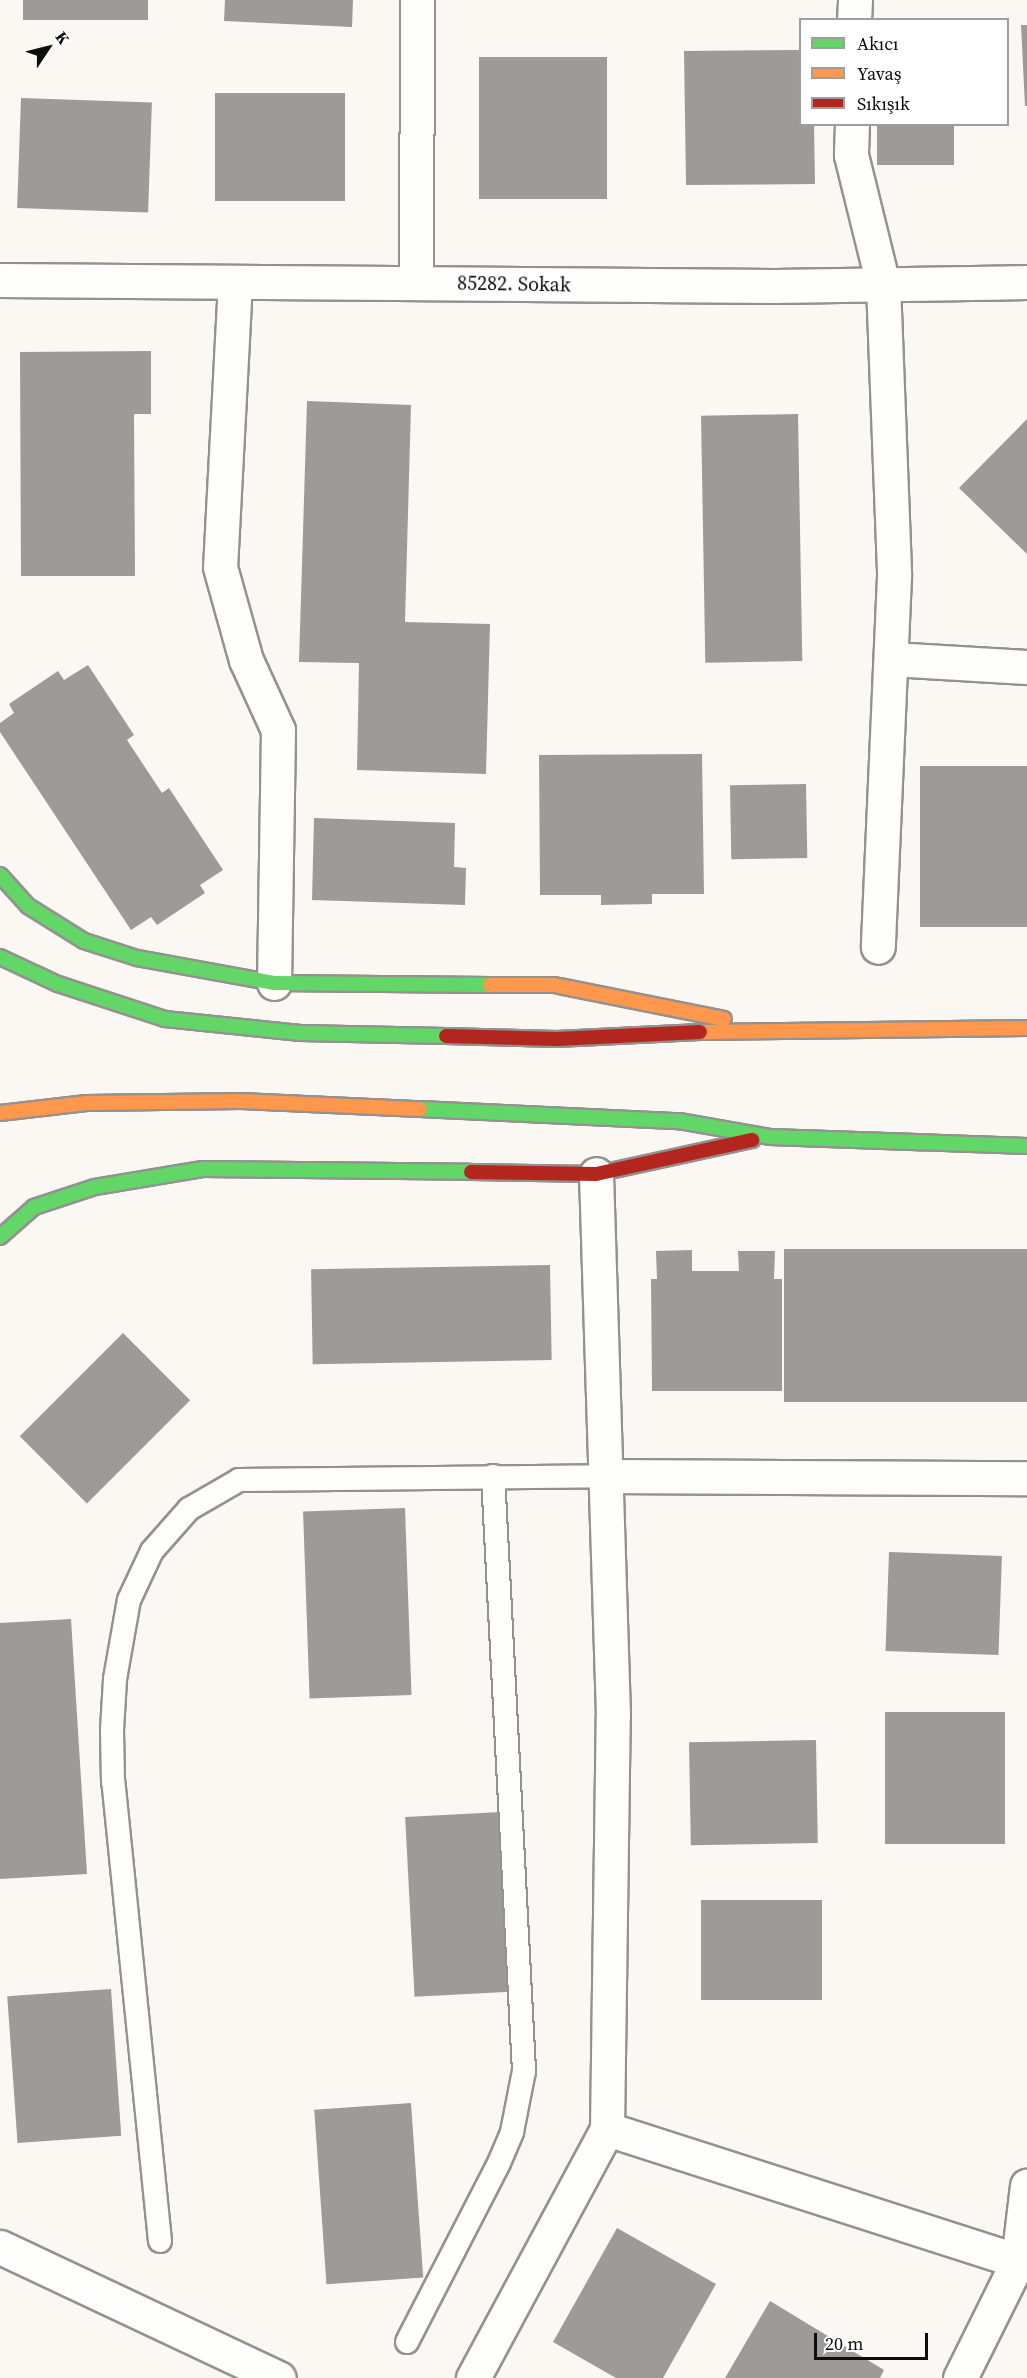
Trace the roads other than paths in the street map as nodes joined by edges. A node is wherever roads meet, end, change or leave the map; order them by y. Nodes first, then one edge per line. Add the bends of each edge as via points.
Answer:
1 (417, 0) edge
2 (855, 0) edge
3 (854, 18) edge
4 (852, 126) edge
5 (0, 280) edge
6 (235, 282) junction
7 (1027, 282) edge
8 (416, 283) junction
9 (882, 284) junction
10 (891, 659) junction
11 (1027, 667) edge
12 (0, 874) edge
13 (878, 947) dead end
14 (0, 957) edge
15 (274, 983) junction
16 (1027, 1028) edge
17 (773, 1029) junction
18 (0, 1113) edge
19 (770, 1137) junction
20 (1027, 1146) edge
21 (596, 1174) junction
22 (0, 1237) edge
23 (493, 1476) junction
24 (606, 1476) junction
25 (1027, 1478) edge
26 (607, 2129) junction
27 (1027, 2186) edge
28 (160, 2241) dead end
29 (0, 2247) edge
30 (1022, 2260) edge
31 (407, 2342) dead end
32 (279, 2378) edge
33 (473, 2378) edge
34 (960, 2378) edge

1 - 8 street
2 - 3 street
4 - 9 street via 851,155
5 - 6 street, 85282. Sokak
6 - 8 street, 85282. Sokak
6 - 15 street via 220,567 246,660 278,730
7 - 9 street, 85282. Sokak
8 - 9 street, 85282. Sokak
9 - 10 street via 894,576
10 - 11 street
10 - 13 street
12 - 15 main road via 28,906 84,941 137,958
14 - 17 main road via 58,984 165,1019 300,1033 557,1039
15 - 17 main road via 554,985
16 - 17 main road
18 - 19 main road via 86,1103 241,1101 679,1121
19 - 20 main road
19 - 21 main road
21 - 22 main road via 203,1169 95,1187 34,1207
21 - 24 street
23 - 24 lane
23 - 28 lane via 239,1480 189,1509 163,1536 139,1575 129,1600 115,1679 113,1782
23 - 31 lane via 524,2071 512,2132 499,2163
24 - 25 street
24 - 26 street via 613,1715
26 - 30 street
26 - 33 street
27 - 30 street
29 - 32 street
30 - 34 street

